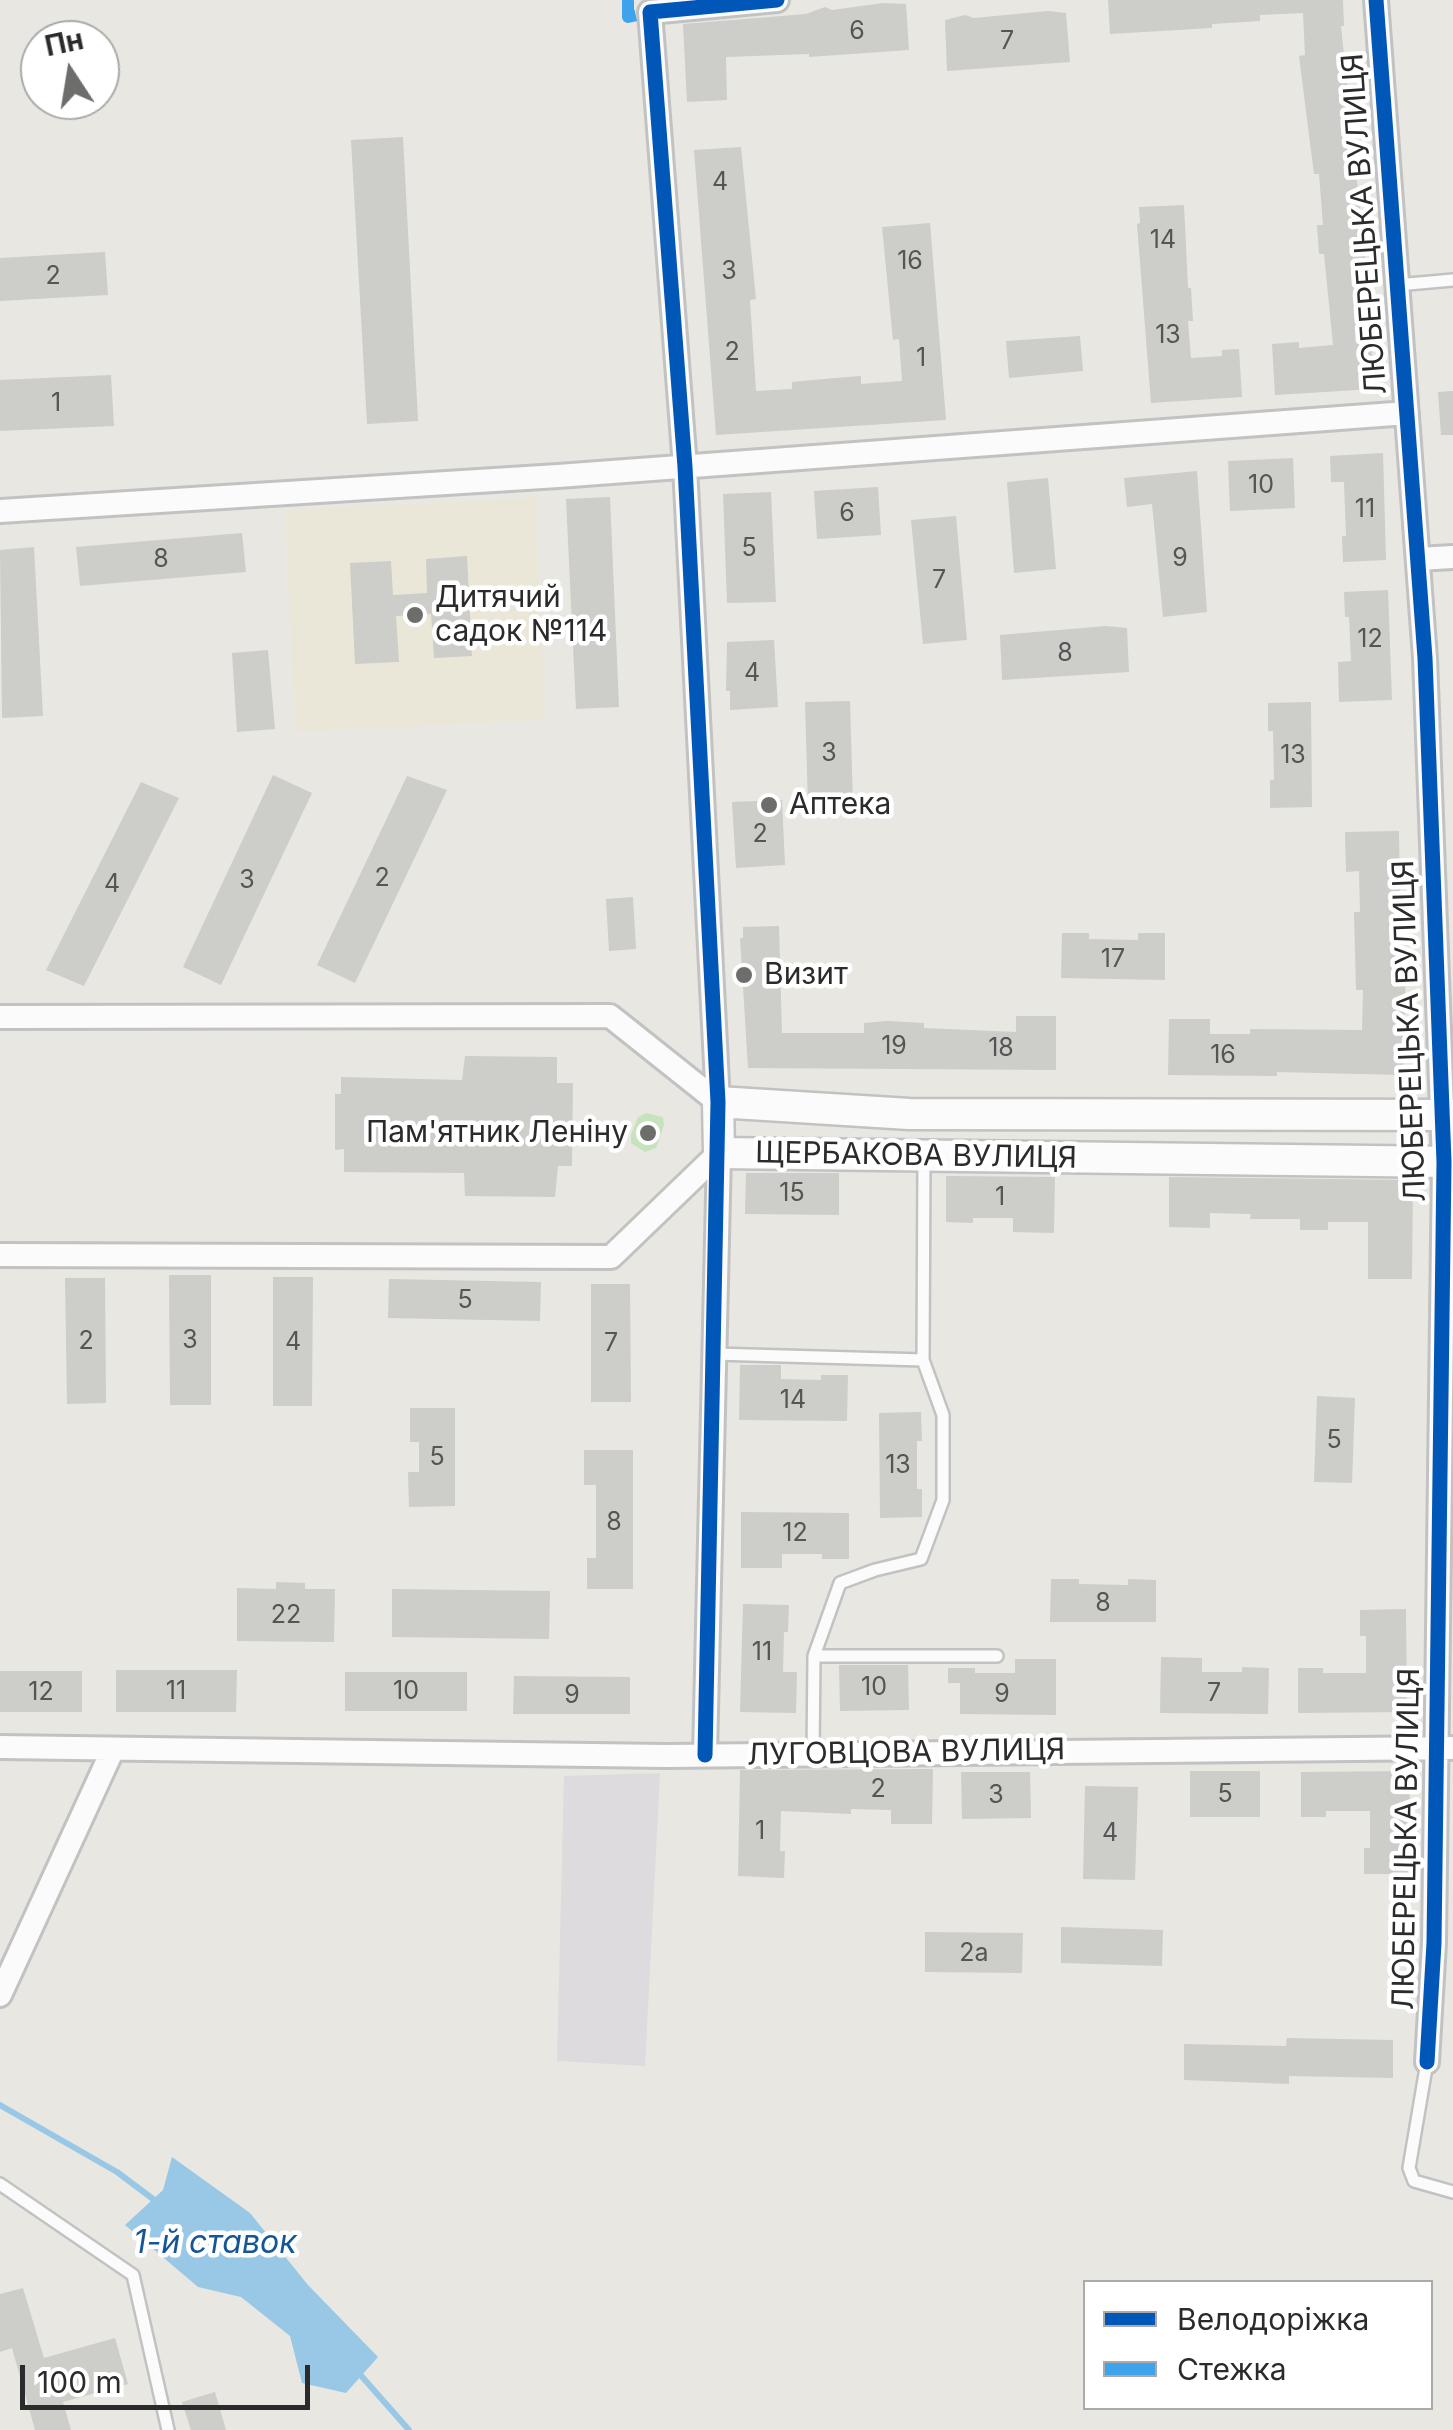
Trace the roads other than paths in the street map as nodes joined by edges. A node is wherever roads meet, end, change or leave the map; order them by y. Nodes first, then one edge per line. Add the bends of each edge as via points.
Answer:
1 (777, 0) edge
2 (1376, 0) edge
3 (1453, 280) edge
4 (1397, 285) junction
5 (1407, 413) junction
6 (685, 467) junction
7 (0, 512) edge
8 (1453, 557) edge
9 (1418, 559) junction
10 (0, 1017) edge
11 (718, 1102) junction
12 (1447, 1115) edge
13 (719, 1153) junction
14 (924, 1156) junction
15 (1448, 1162) edge
16 (0, 1255) edge
17 (1448, 1306) edge
18 (714, 1354) junction
19 (923, 1360) junction
20 (1446, 1580) edge
21 (814, 1656) junction
22 (997, 1656) dead end
23 (0, 1747) edge
24 (113, 1748) junction
25 (1445, 1748) edge
26 (813, 1754) junction
27 (705, 1756) junction
28 (0, 1995) edge
29 (1428, 2062) joint
30 (0, 2184) edge
31 (1453, 2192) edge
32 (168, 2430) edge

1 - 6 street via 650,12
2 - 4 street, ЛЮБЕРЕЦЬКА ВУЛИЦЯ
3 - 4 lane
4 - 5 street, ЛЮБЕРЕЦЬКА ВУЛИЦЯ
5 - 6 street
5 - 9 street, ЛЮБЕРЕЦЬКА ВУЛИЦЯ
6 - 7 street
6 - 11 street
8 - 9 street
9 - 12 street, ЛЮБЕРЕЦЬКА ВУЛИЦЯ
10 - 11 street via 610,1016
11 - 12 street, ЩЕРБАКОВА ВУЛИЦЯ via 910,1114
11 - 13 street
12 - 15 street, ЛЮБЕРЕЦЬКА ВУЛИЦЯ
13 - 14 street, ЩЕРБАКОВА ВУЛИЦЯ
13 - 16 street, ЩЕРБАКОВА ВУЛИЦЯ via 611,1256
13 - 18 street
14 - 15 street, ЩЕРБАКОВА ВУЛИЦЯ
14 - 19 lane
15 - 17 street, ЛЮБЕРЕЦЬКА ВУЛИЦЯ
17 - 20 street, ЛЮБЕРЕЦЬКА ВУЛИЦЯ
18 - 19 lane
18 - 27 street
19 - 21 lane via 943,1415 942,1500 929,1544 921,1559 840,1583
20 - 25 street, ЛЮБЕРЕЦЬКА ВУЛИЦЯ
21 - 22 lane
21 - 26 lane
23 - 24 street, ЛУГОВЦОВА ВУЛИЦЯ
24 - 27 street, ЛУГОВЦОВА ВУЛИЦЯ
24 - 28 street
25 - 26 street, ЛУГОВЦОВА ВУЛИЦЯ
25 - 29 street, ЛЮБЕРЕЦЬКА ВУЛИЦЯ
26 - 27 street, ЛУГОВЦОВА ВУЛИЦЯ
29 - 31 lane via 1409,2168 1414,2181
30 - 32 lane via 133,2275

